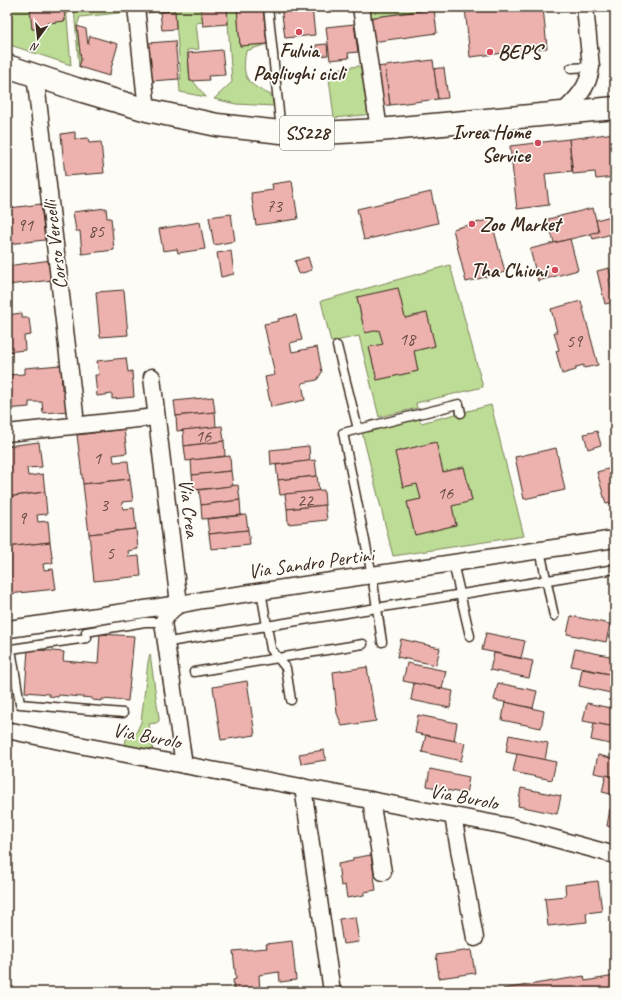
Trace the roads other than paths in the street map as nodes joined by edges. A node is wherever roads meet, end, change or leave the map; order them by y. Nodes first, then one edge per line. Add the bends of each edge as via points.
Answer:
1 (136, 7) edge
2 (268, 7) edge
3 (361, 7) edge
4 (585, 7) edge
5 (7, 66) edge
6 (591, 67) junction
7 (571, 68) dead end
8 (35, 75) junction
9 (615, 108) edge
10 (147, 110) junction
11 (562, 113) junction
12 (379, 130) junction
13 (281, 132) junction
14 (337, 346) dead end
15 (152, 378) dead end
16 (461, 413) dead end
17 (75, 414) dead end
18 (156, 417) junction
19 (358, 429) junction
20 (7, 433) edge
21 (615, 539) edge
22 (540, 550) junction
23 (453, 563) junction
24 (615, 569) edge
25 (372, 575) junction
26 (547, 580) junction
27 (261, 591) junction
28 (460, 594) junction
29 (179, 604) junction
30 (377, 608) junction
31 (554, 616) dead end
32 (163, 622) junction
33 (267, 626) junction
34 (9, 629) dead end
35 (470, 636) dead end
36 (175, 641) dead end
37 (382, 642) dead end
38 (363, 644) dead end
39 (278, 658) junction
40 (194, 672) dead end
41 (291, 700) dead end
42 (123, 713) dead end
43 (7, 730) edge
44 (184, 765) junction
45 (303, 787) junction
46 (371, 800) junction
47 (453, 816) junction
48 (615, 855) edge
49 (383, 872) dead end
50 (475, 938) dead end
51 (332, 992) edge

1 - 10 street
2 - 13 lane
3 - 12 street
4 - 6 street
5 - 8 main road, SS228
6 - 7 lane
6 - 11 street via 590,76 579,97
8 - 10 main road, SS228
8 - 17 street, Corso Vercelli
9 - 11 main road, SS228
10 - 13 main road, SS228 via 217,125
11 - 12 main road, SS228
12 - 13 main road, SS228
14 - 19 lane
15 - 18 street, Via Crea
16 - 19 lane via 459,404
18 - 20 street
18 - 29 street, Via Crea
19 - 25 lane via 343,433
21 - 22 street, Via Sandro Pertini
22 - 23 street, Via Sandro Pertini
22 - 26 lane
23 - 25 street, Via Sandro Pertini
23 - 28 lane
24 - 26 lane
25 - 27 street, Via Sandro Pertini
25 - 30 lane
26 - 28 lane
26 - 31 lane
27 - 29 street, Via Sandro Pertini
27 - 33 lane
28 - 30 lane
28 - 35 lane
29 - 32 street via 169,611
29 - 34 street, Via Sandro Pertini
30 - 33 lane
30 - 37 lane
32 - 42 lane via 145,622 86,632 87,638 11,649 20,704
32 - 44 street
33 - 36 lane
33 - 39 lane via 271,650
38 - 39 lane
39 - 40 lane
39 - 41 lane via 286,668
43 - 44 street, Via Burolo
44 - 45 street, Via Burolo
45 - 46 street, Via Burolo
45 - 51 street
46 - 47 street, Via Burolo
46 - 49 street
47 - 48 street, Via Burolo via 512,827
47 - 50 street

